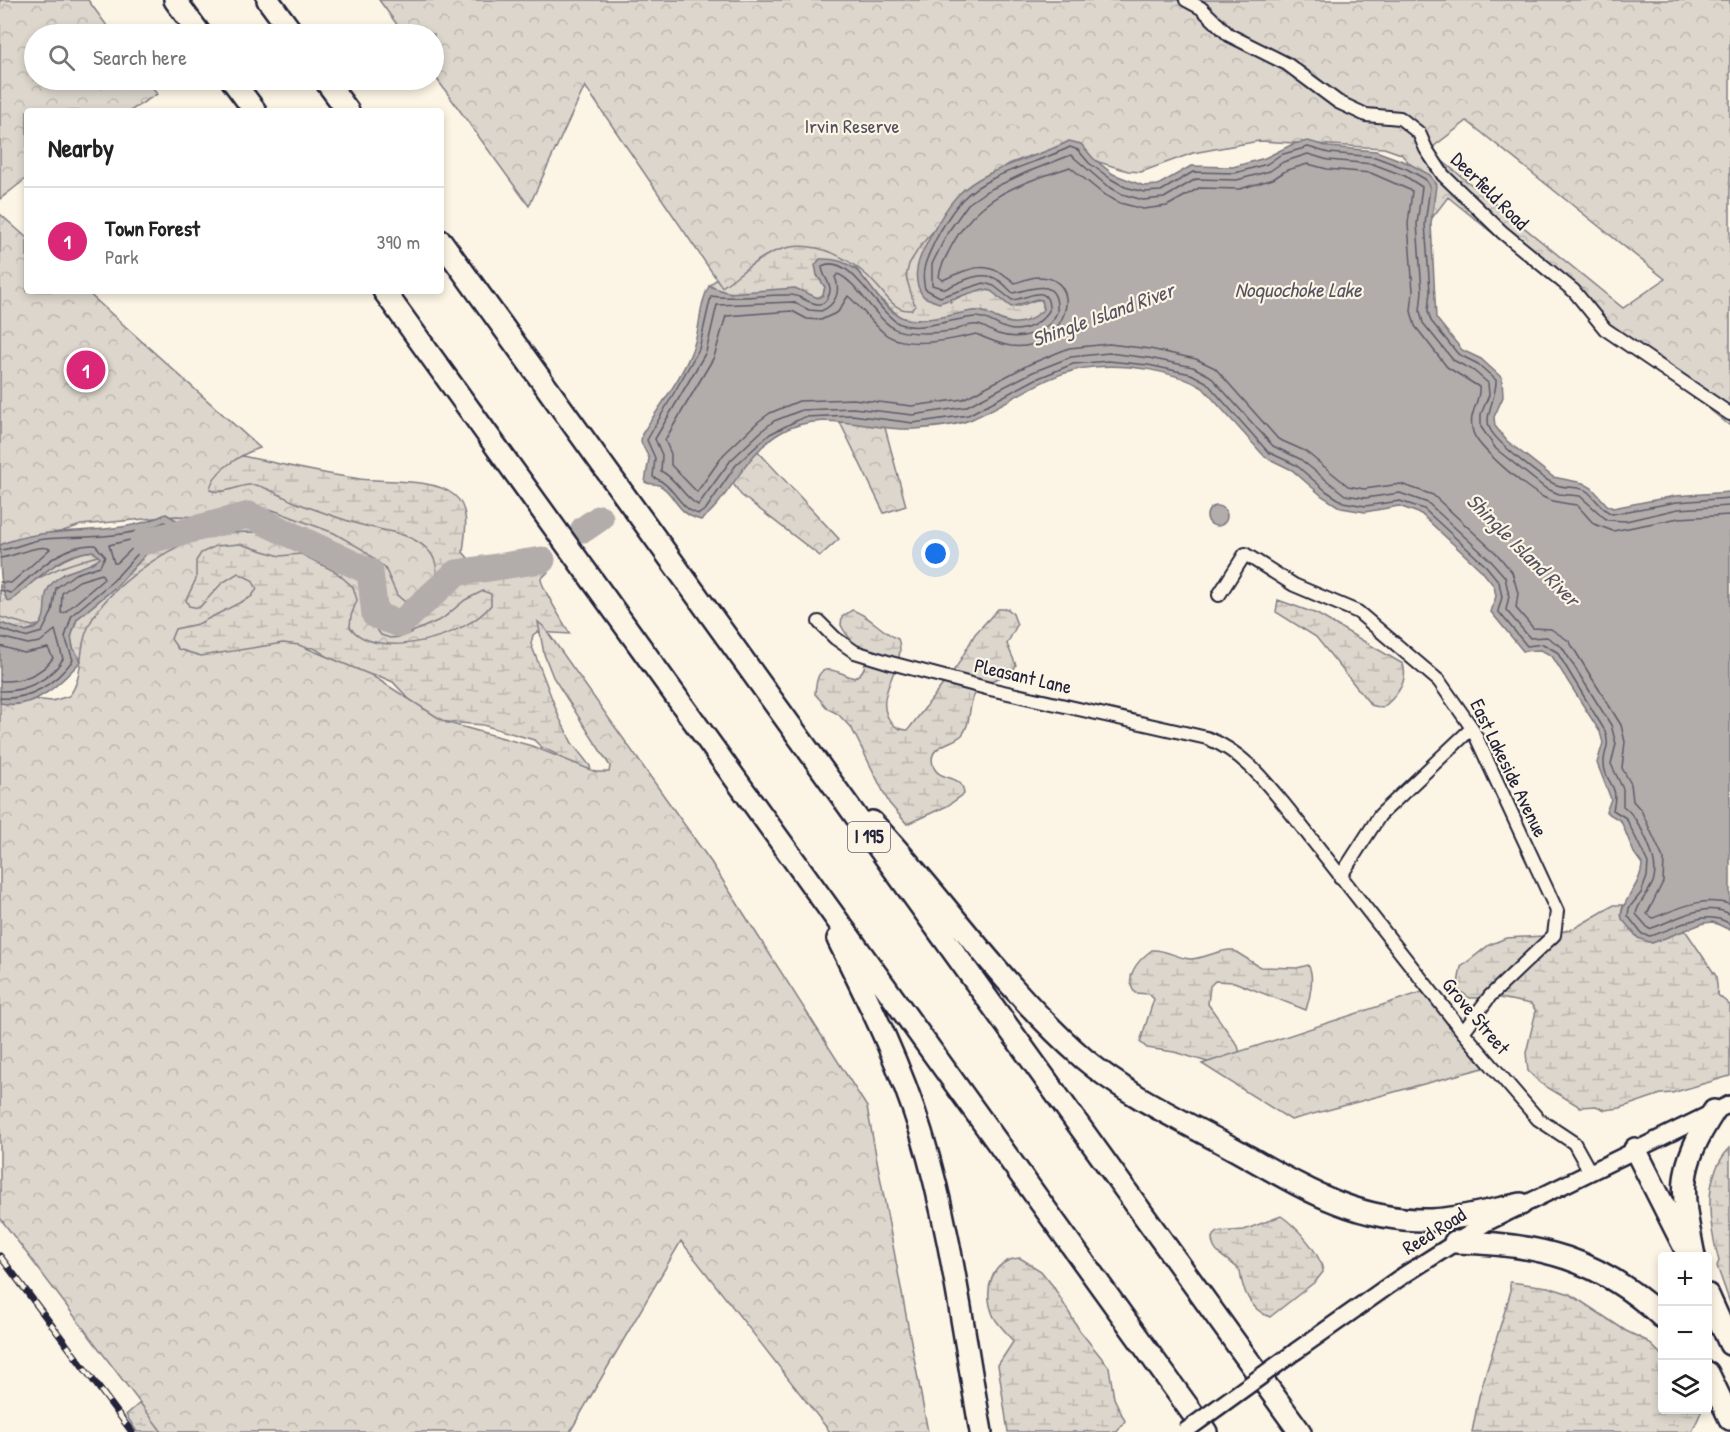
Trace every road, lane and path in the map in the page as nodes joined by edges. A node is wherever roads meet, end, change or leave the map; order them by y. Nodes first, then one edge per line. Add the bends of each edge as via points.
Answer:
1 (175, 0) edge
2 (268, 0) edge
3 (1186, 0) edge
4 (193, 24) edge
5 (286, 24) edge
6 (239, 90) edge
7 (333, 90) edge
8 (253, 108) edge
9 (346, 108) edge
10 (444, 245) edge
11 (386, 294) edge
12 (1730, 414) edge
13 (1219, 595) dead end
14 (819, 622) dead end
15 (1472, 728) junction
16 (1229, 746) joint
17 (808, 753) junction
18 (1340, 878) junction
19 (811, 884) junction
20 (1463, 1032) junction
21 (1722, 1107) edge
22 (1635, 1149) junction
23 (1589, 1170) junction
24 (1521, 1204) junction
25 (1455, 1242) junction
26 (1686, 1252) edge
27 (1693, 1252) edge
28 (1712, 1306) edge
29 (1658, 1314) edge
30 (1730, 1344) edge
31 (1248, 1361) junction
32 (1712, 1383) edge
33 (1730, 1419) edge
34 (981, 1432) edge
35 (1184, 1432) edge
36 (1206, 1432) edge
37 (1300, 1432) edge
38 (1313, 1432) edge

1 - 4 highway
2 - 5 highway
3 - 12 street, Deerfield Road via 1201,8 1229,35 1287,63 1338,102 1366,116 1400,118 1419,133 1443,174 1502,232 1574,291 1605,330
6 - 8 highway
7 - 9 highway
10 - 17 highway, I 195
11 - 19 highway
13 - 15 street, East Lakeside Avenue via 1245,554 1294,585 1358,612 1439,681
14 - 16 street, Pleasant Lane via 855,652 891,663
15 - 18 street via 1380,815
15 - 20 street, East Lakeside Avenue via 1557,910 1554,935 1490,996
16 - 18 street, Grove Street via 1267,784
17 - 24 highway via 898,850 1030,1005 1117,1084 1347,1208 1389,1218 1431,1220
17 - 31 highway, I 195
18 - 20 street, Grove Street
19 - 34 highway via 890,1045 921,1132 944,1224
19 - 36 highway
20 - 23 street, Grove Street via 1538,1119 1574,1143
21 - 22 street, Reed Road
21 - 27 highway via 1694,1144 1684,1174 1684,1201
22 - 23 street, Reed Road
22 - 26 highway
23 - 24 street, Reed Road
24 - 25 street, Reed Road
25 - 29 highway via 1513,1244 1557,1254 1611,1278
25 - 35 street, Reed Road, bridge
28 - 30 highway
31 - 37 highway, I 195
31 - 38 highway
32 - 33 highway

